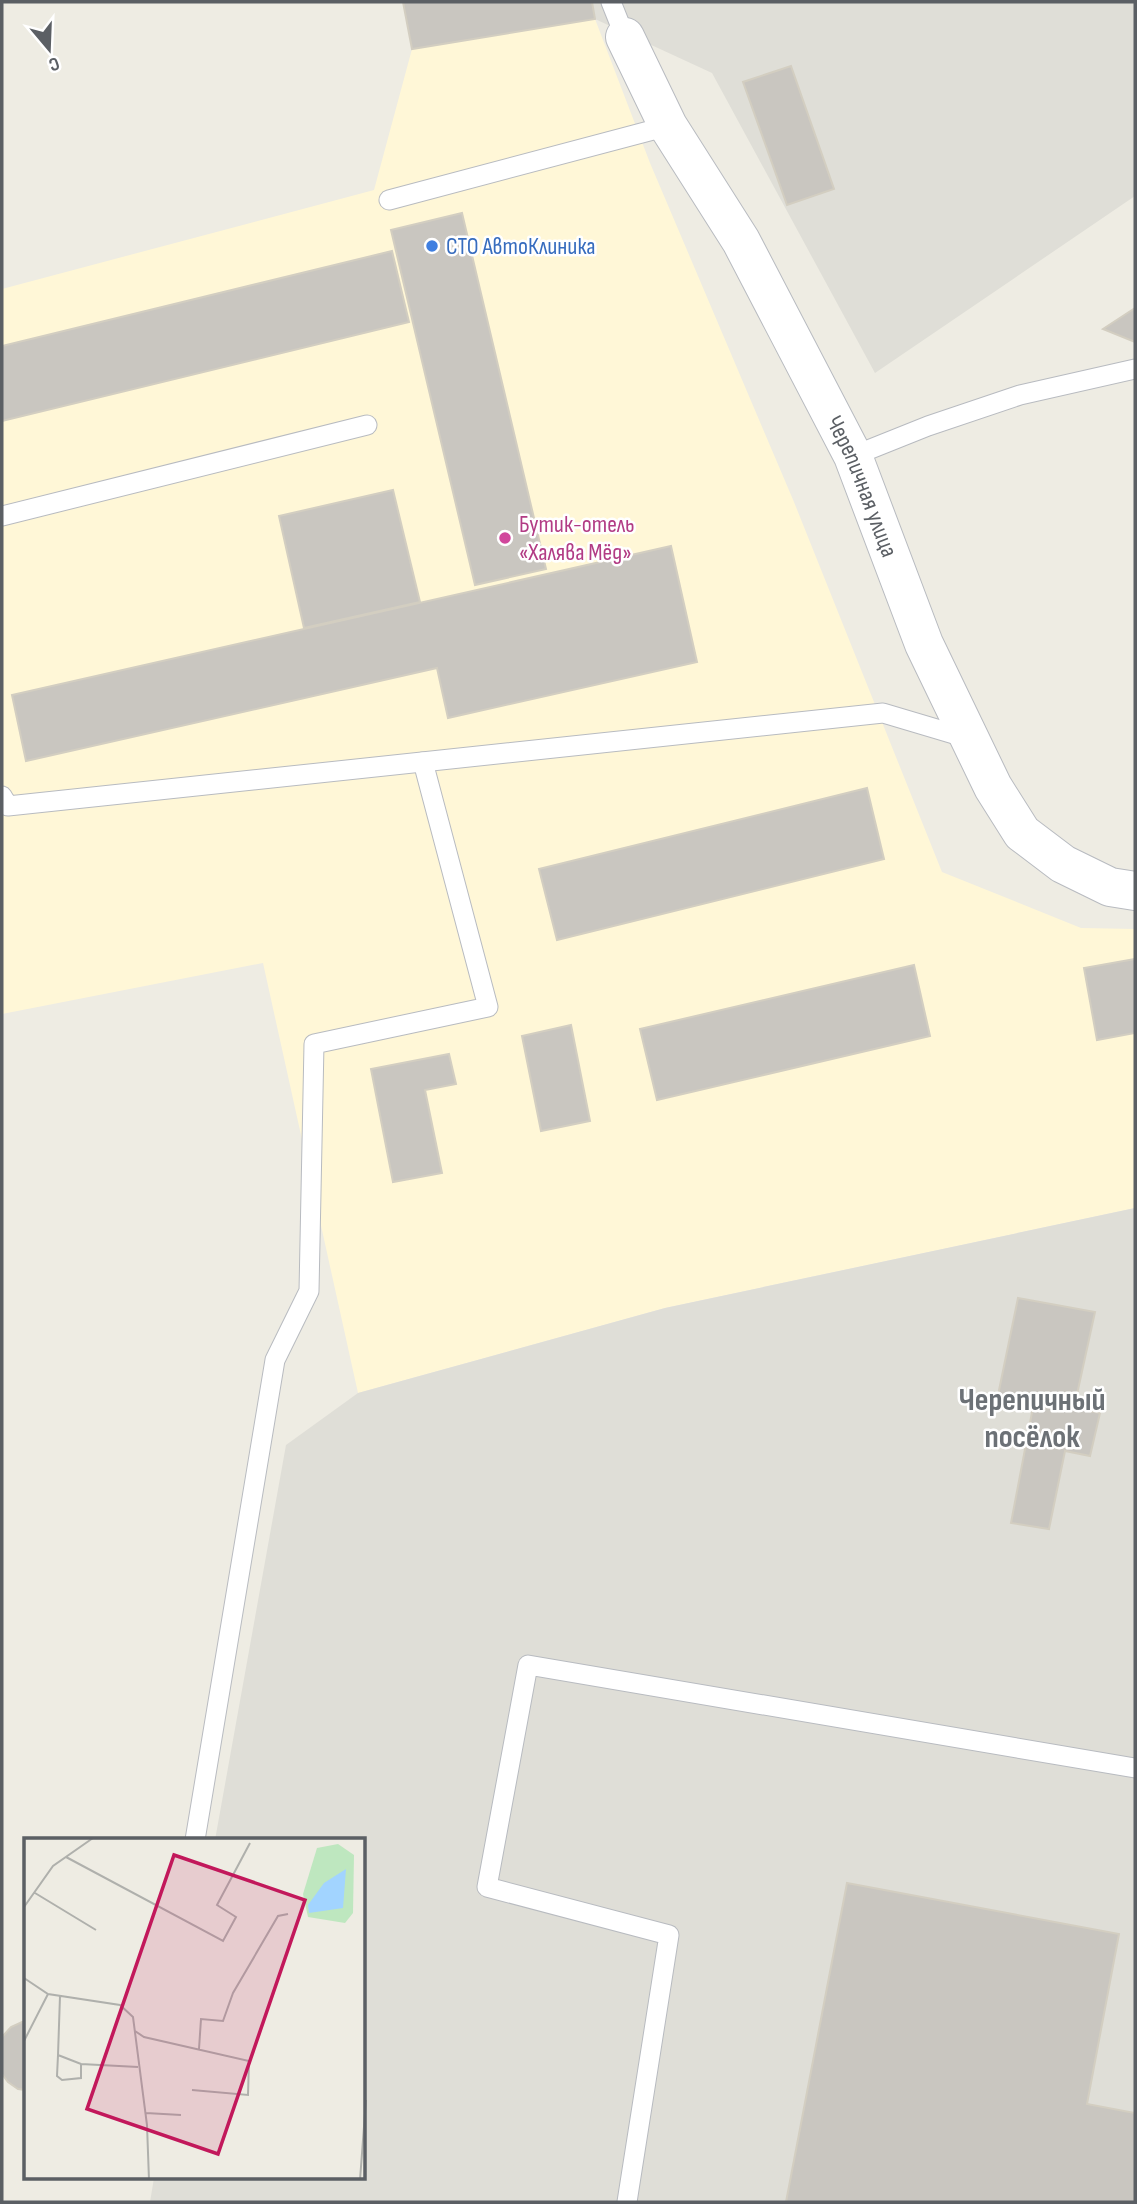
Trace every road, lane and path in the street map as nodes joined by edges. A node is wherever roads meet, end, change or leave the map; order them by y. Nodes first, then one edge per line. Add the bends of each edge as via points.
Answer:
1 (611, 2) edge
2 (625, 37) joint
3 (668, 126) junction
4 (389, 200) dead end
5 (1135, 369) edge
6 (367, 425) dead end
7 (853, 457) junction
8 (2, 516) edge
9 (967, 738) junction
10 (423, 762) junction
11 (2, 796) edge
12 (1135, 891) edge
13 (1135, 1768) edge
14 (194, 1838) edge
15 (627, 2202) edge

1 - 2 lane
2 - 3 street, Черепичная улица
3 - 4 lane
3 - 7 street, Черепичная улица via 741,241
5 - 7 lane via 1020,395
6 - 8 lane
7 - 9 street, Черепичная улица via 924,644
9 - 10 lane via 883,713
9 - 12 street, Черепичная улица via 1022,833 1063,863 1110,887
10 - 11 lane via 8,806
10 - 14 lane via 488,1007 314,1044 309,1291 275,1360
13 - 15 lane via 528,1665 487,1887 669,1935

